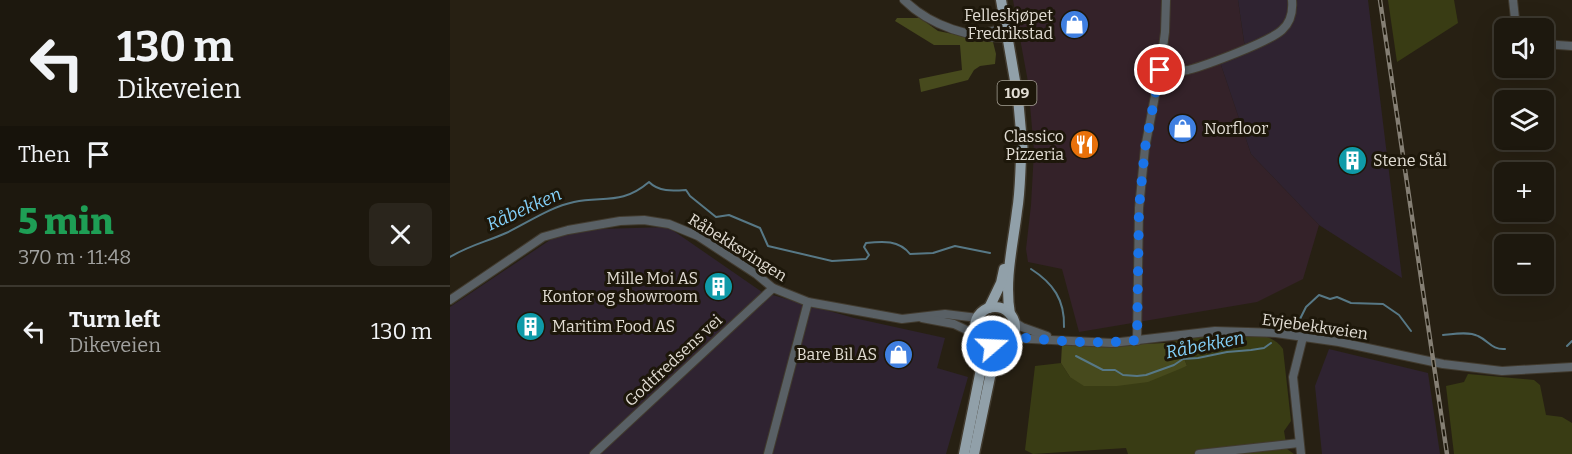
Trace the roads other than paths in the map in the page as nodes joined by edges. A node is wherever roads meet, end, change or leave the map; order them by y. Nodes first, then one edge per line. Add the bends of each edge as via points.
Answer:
1 (904, 0) edge
2 (999, 0) edge
3 (1166, 0) edge
4 (1292, 0) edge
5 (1514, 0) edge
6 (1515, 18) edge
7 (1004, 33) junction
8 (1554, 44) edge
9 (1572, 46) edge
10 (1160, 70) junction
11 (1010, 252) junction
12 (772, 288) junction
13 (450, 300) edge
14 (808, 302) junction
15 (989, 308) junction
16 (921, 318) junction
17 (978, 318) junction
18 (1012, 318) junction
19 (1303, 337) junction
20 (1012, 338) junction
21 (981, 339) junction
22 (1053, 339) junction
23 (1137, 340) junction
24 (1000, 346) junction
25 (1572, 367) edge
26 (1299, 443) junction
27 (594, 454) edge
28 (768, 454) edge
29 (964, 454) edge
30 (974, 454) edge
31 (1199, 454) edge
32 (1301, 454) edge

1 - 7 street via 926,18 957,31
2 - 7 main road, 109
3 - 10 street
4 - 10 street via 1292,15 1275,36 1188,70
5 - 6 street
7 - 11 main road, 109 via 1023,154
8 - 9 street
10 - 23 street via 1145,148 1139,208
11 - 15 main road, 109
11 - 18 main road, 109 via 1008,300
12 - 13 street, Råbekksvingen via 698,236 669,224 644,220 543,237
12 - 14 street, Råbekksvingen
12 - 27 street, Godtfredsens vei
14 - 16 street, Råbekksvingen via 886,318
14 - 28 street
15 - 17 main road, 109
15 - 18 main road via 997,307
16 - 17 street, Råbekksvingen via 945,314
16 - 21 street, Råbekksvingen via 954,324
17 - 21 main road via 975,326
18 - 20 main road, 109
18 - 22 street, Evjebekkveien via 1022,327
19 - 23 street, Evjebekkveien via 1215,331
19 - 25 street, Evjebekkveien via 1454,366 1502,371
19 - 26 street via 1293,377
20 - 22 street, Evjebekkveien
20 - 24 main road
21 - 24 main road
21 - 29 main road via 978,389
22 - 23 street, Evjebekkveien via 1112,343
24 - 30 main road
26 - 31 street
26 - 32 street

